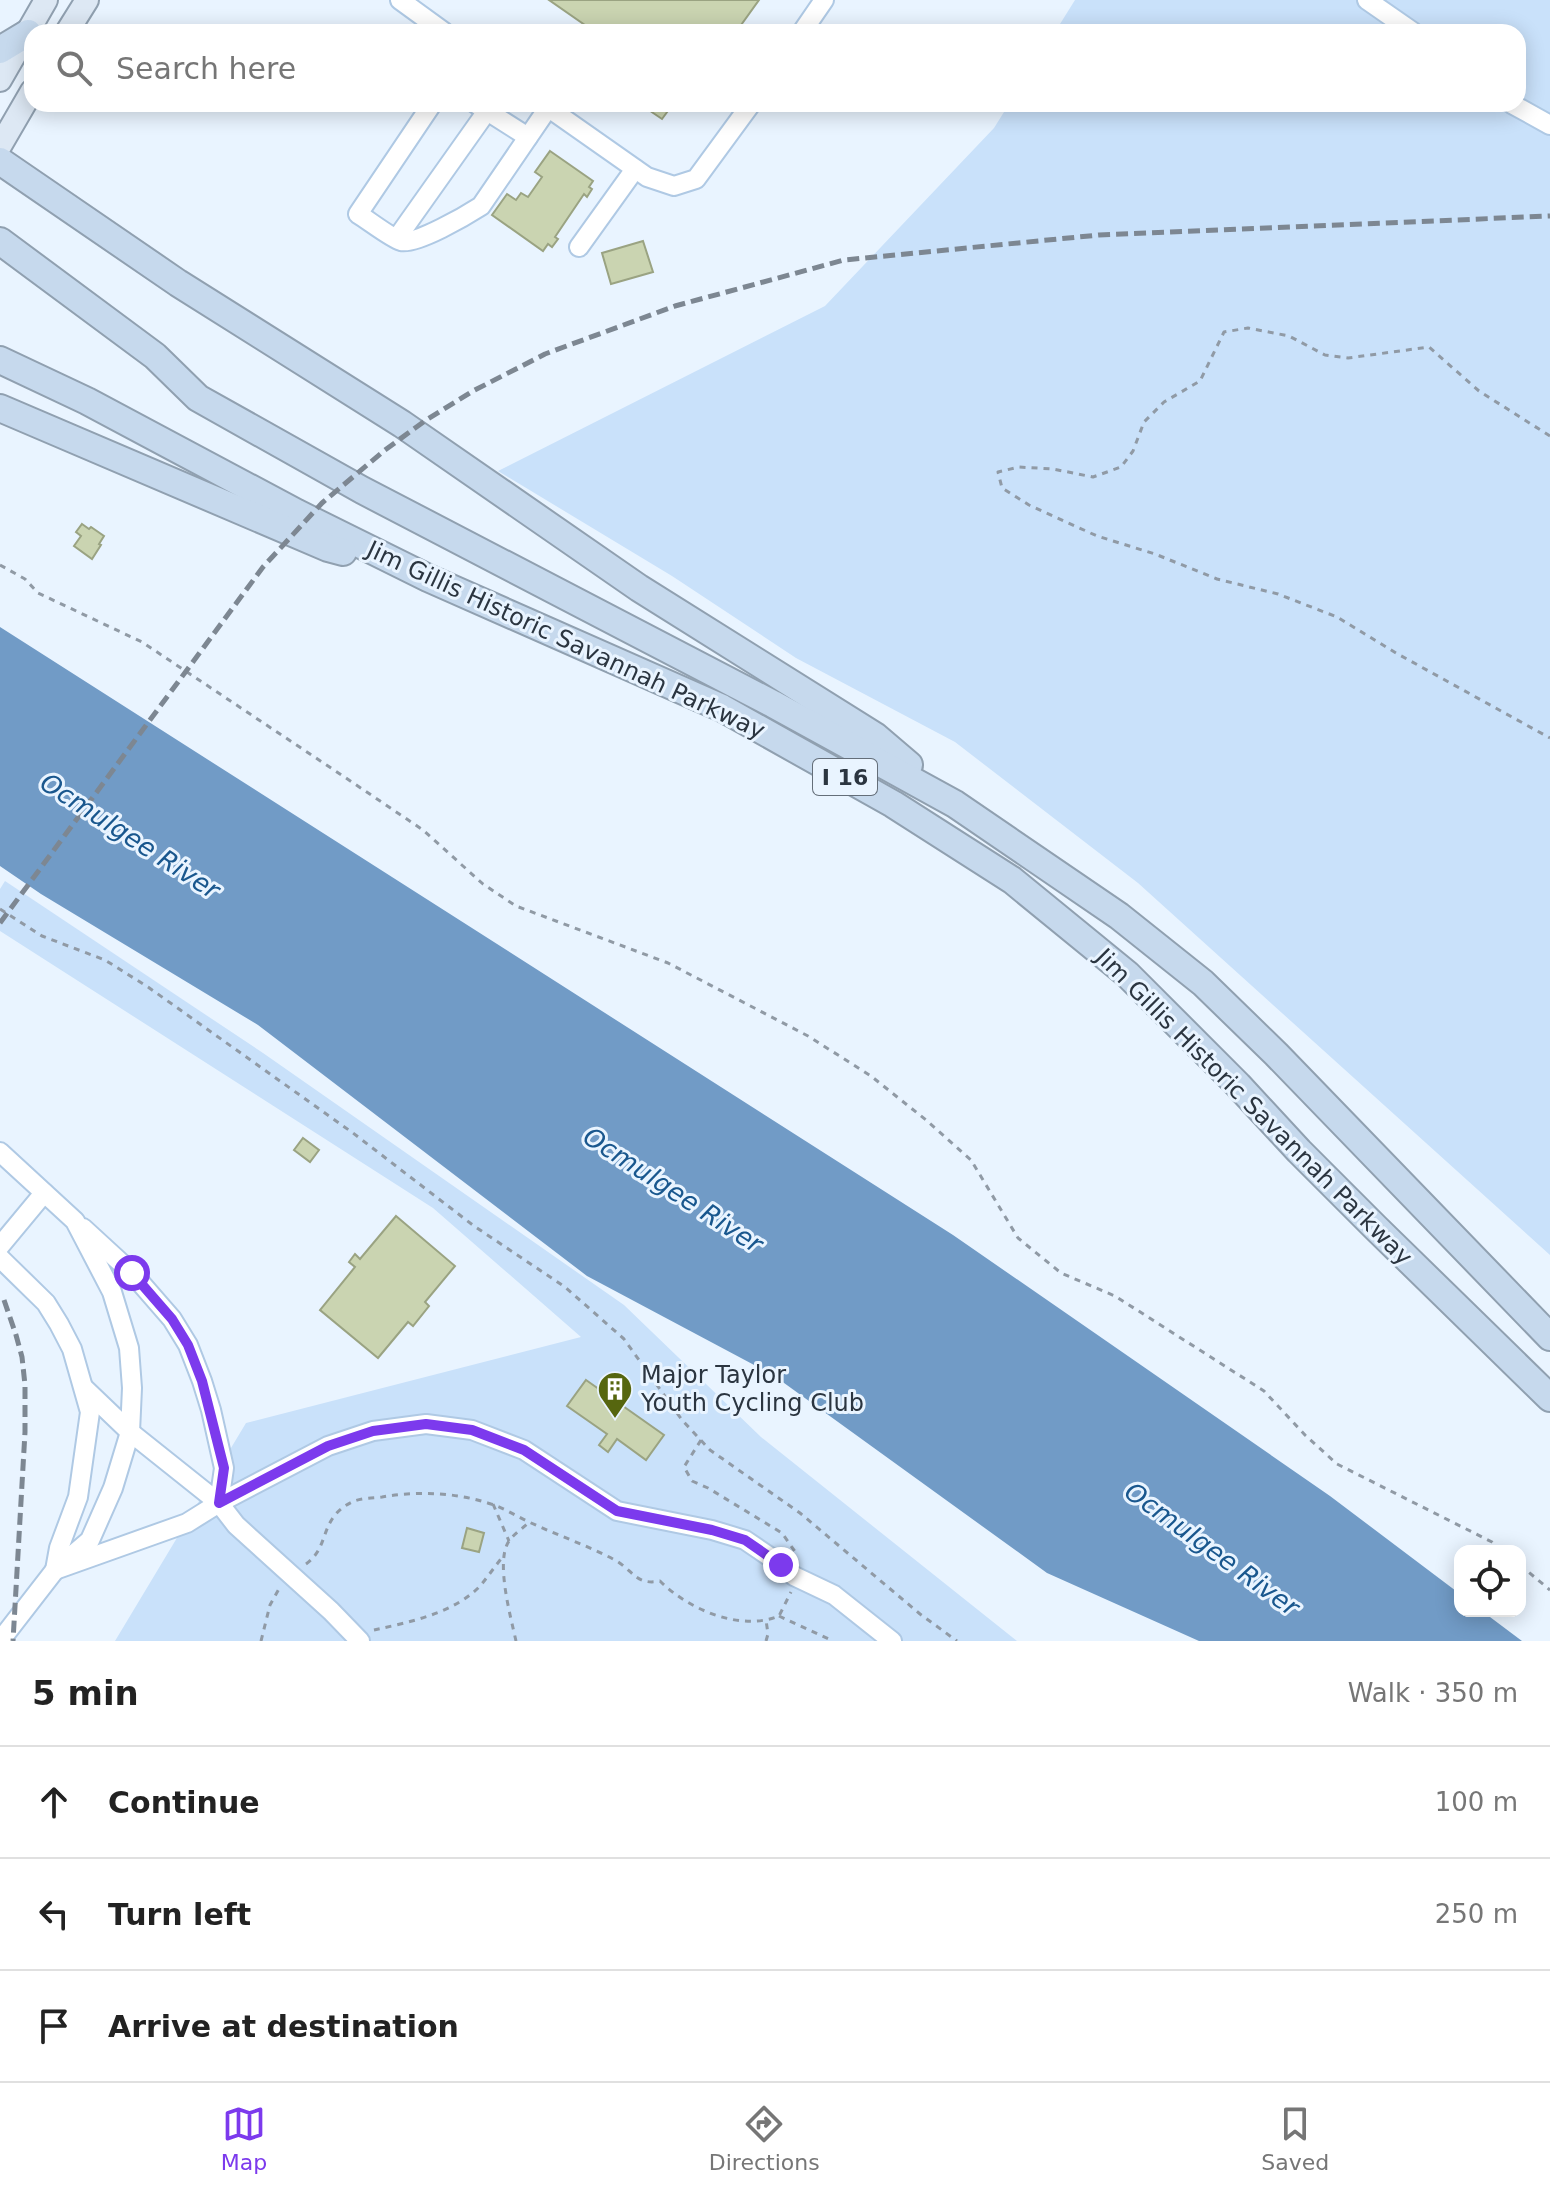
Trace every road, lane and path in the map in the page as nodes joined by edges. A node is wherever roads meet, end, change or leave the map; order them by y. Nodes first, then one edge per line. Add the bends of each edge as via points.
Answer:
1 (46, 0) edge
2 (87, 0) edge
3 (400, 0) edge
4 (824, 0) edge
5 (1367, 0) edge
6 (33, 24) edge
7 (72, 24) edge
8 (433, 24) edge
9 (808, 24) edge
10 (1402, 24) edge
11 (24, 35) edge
12 (24, 40) edge
13 (0, 50) edge
14 (0, 80) edge
15 (24, 105) edge
16 (427, 112) edge
17 (479, 112) edge
18 (488, 112) edge
19 (543, 112) edge
20 (554, 112) edge
21 (745, 112) edge
22 (1526, 112) edge
23 (1550, 125) edge
24 (528, 137) junction
25 (0, 146) edge
26 (0, 161) edge
27 (635, 169) junction
28 (397, 238) junction
29 (0, 241) edge
30 (579, 247) dead end
31 (0, 360) edge
32 (0, 408) edge
33 (1550, 436) edge
34 (0, 565) edge
35 (428, 578) junction
36 (1550, 738) edge
37 (955, 804) junction
38 (0, 909) edge
39 (0, 1152) edge
40 (44, 1193) junction
41 (75, 1221) junction
42 (0, 1246) edge
43 (0, 1258) edge
44 (1550, 1337) edge
45 (84, 1388) junction
46 (1550, 1398) edge
47 (130, 1432) junction
48 (701, 1440) junction
49 (219, 1503) junction
50 (493, 1504) junction
51 (529, 1522) junction
52 (509, 1541) junction
53 (1496, 1545) edge
54 (504, 1555) junction
55 (55, 1570) junction
56 (1526, 1570) edge
57 (291, 1575) junction
58 (794, 1576) junction
59 (1550, 1590) edge
60 (779, 1616) junction
61 (766, 1620) junction
62 (357, 1638) edge
63 (0, 1641) edge
64 (261, 1641) edge
65 (516, 1641) edge
66 (766, 1641) edge
67 (833, 1641) edge
68 (892, 1641) edge
69 (957, 1641) edge

1 - 6 main road
2 - 7 main road
3 - 8 street
4 - 9 street
5 - 10 street
11 - 13 highway
12 - 14 main road
15 - 25 main road
16 - 28 street via 358,214
17 - 28 street
18 - 24 street
19 - 24 street
20 - 27 street
21 - 27 street via 696,179 674,186
22 - 23 street
24 - 28 street via 481,206 413,241
26 - 37 highway via 178,283 402,424 639,588 875,736
27 - 30 street
29 - 37 highway, Jim Gillis Historic Savannah Parkway / I 16 via 155,356 198,398
31 - 35 highway, Jim Gillis Historic Savannah Parkway / I 16
32 - 35 highway via 328,548
33 - 36 path via 1479,391 1429,347 1348,358 1325,355 1289,336 1248,328 1224,332 1200,381 1164,402 1144,422 1121,467 1093,477 1019,467 998,472 1002,488 1097,536 1337,617
34 - 53 path via 38,593 142,642 423,830 516,906 668,963 808,1036 871,1076 971,1160 1018,1238 1061,1273 1115,1296 1264,1391 1337,1464
35 - 46 highway, Jim Gillis Historic Savannah Parkway / I 16 via 722,708 893,804 1012,880 1127,974
37 - 44 highway, Jim Gillis Historic Savannah Parkway / I 16 via 1119,916 1203,983
38 - 48 path via 42,936 105,960 148,987 565,1287 624,1339
39 - 40 street
40 - 41 street
40 - 42 street
41 - 47 street via 112,1292 126,1335
41 - 49 street via 132,1273 188,1345 224,1468
43 - 45 street via 46,1303 72,1349
45 - 47 street
45 - 55 street via 90,1412 81,1480
47 - 49 street
47 - 55 street via 90,1540
48 - 58 path via 684,1467 692,1481 782,1533 796,1553
48 - 69 path
49 - 55 street via 187,1523
49 - 57 street
49 - 58 street via 328,1446 373,1431 426,1424 472,1430 524,1450 617,1511 745,1540
50 - 51 path
50 - 52 path
50 - 57 path via 463,1496 405,1493 353,1502 334,1516 314,1558
51 - 52 path
51 - 61 path via 624,1564 640,1580 660,1581 700,1609 726,1618
52 - 54 path
54 - 62 path via 479,1587 453,1607
54 - 65 path via 506,1599
55 - 63 street
56 - 59 path
57 - 62 street
57 - 64 path via 270,1605
58 - 60 path
58 - 68 street via 834,1595
60 - 61 path
60 - 67 path
61 - 66 path

